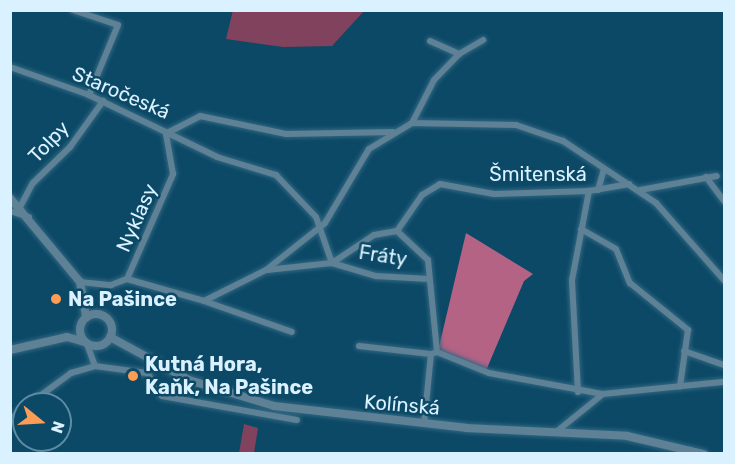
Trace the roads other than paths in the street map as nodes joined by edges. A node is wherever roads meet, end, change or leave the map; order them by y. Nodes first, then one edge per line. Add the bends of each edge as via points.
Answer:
1 (74, 10) edge
2 (483, 40) dead end
3 (430, 41) dead end
4 (459, 54) junction
5 (10, 68) edge
6 (89, 95) junction
7 (103, 101) junction
8 (412, 123) junction
9 (394, 132) junction
10 (166, 134) junction
11 (366, 135) junction
12 (369, 149) junction
13 (604, 169) junction
14 (717, 176) dead end
15 (706, 177) junction
16 (630, 184) junction
17 (598, 190) junction
18 (640, 190) junction
19 (589, 192) junction
20 (10, 198) edge
21 (724, 201) edge
22 (20, 207) junction
23 (10, 211) edge
24 (31, 217) junction
25 (320, 228) junction
26 (581, 229) junction
27 (397, 231) junction
28 (332, 263) junction
29 (267, 270) junction
30 (127, 279) junction
31 (429, 279) junction
32 (724, 280) edge
33 (80, 282) junction
34 (204, 301) junction
35 (86, 304) junction
36 (96, 314) junction
37 (86, 317) junction
38 (79, 329) junction
39 (292, 332) dead end
40 (67, 337) junction
41 (111, 337) junction
42 (85, 343) junction
43 (359, 346) dead end
44 (10, 350) edge
45 (684, 351) junction
46 (434, 353) junction
47 (159, 361) junction
48 (724, 365) edge
49 (96, 366) junction
50 (147, 373) junction
51 (724, 382) edge
52 (680, 386) junction
53 (45, 392) edge
54 (578, 392) junction
55 (603, 394) junction
56 (297, 420) dead end
57 (424, 424) junction
58 (556, 432) junction
59 (704, 453) edge

1 - 6 street via 118,25
2 - 4 street
3 - 4 street
4 - 8 street via 434,80
5 - 6 street, Staročeská
6 - 7 street, Staročeská
7 - 10 street, Staročeská
7 - 22 street, Tolpy via 70,147 33,183
8 - 9 street
8 - 13 street via 516,125 563,141
9 - 11 street, Staročeská
9 - 12 street
10 - 11 street, Staročeská via 200,116 264,132
10 - 25 street via 276,175 305,202
10 - 30 street, Nyklasy via 173,174
11 - 12 street
12 - 25 street
13 - 16 street
13 - 17 street
14 - 15 street
15 - 18 street
15 - 21 street
16 - 17 street, Šmitenská
16 - 18 street
17 - 19 street, Šmitenská
18 - 32 street
19 - 26 street
19 - 27 street, Šmitenská via 494,194 440,184 422,195
20 - 22 street
22 - 24 street
23 - 24 street
24 - 33 street
25 - 28 street
25 - 29 street
26 - 45 street via 616,249 630,283 688,330
26 - 54 street via 572,280
27 - 28 street via 374,235
27 - 31 street, Fráty via 428,260
28 - 29 street
28 - 31 street, Fráty via 376,276
29 - 34 street
30 - 33 street via 111,285
30 - 34 street
31 - 46 street, Fráty
33 - 35 street
34 - 39 street
35 - 36 street
35 - 37 street
36 - 37 street
36 - 41 street via 110,322
37 - 38 street
38 - 40 street
38 - 42 street
40 - 42 street
40 - 44 street
41 - 42 street via 100,346
41 - 47 street, Kolínská
42 - 49 street
43 - 46 street
45 - 48 street
45 - 52 street
46 - 54 street via 489,373
46 - 57 street, Fráty
47 - 50 street
47 - 57 street, Kolínská via 189,380 274,406
49 - 50 street
49 - 53 street via 63,378
50 - 56 street via 162,396
51 - 52 street
52 - 55 street
54 - 55 street
55 - 58 street
57 - 58 street, Kolínská
58 - 59 street, Kolínská via 660,440

